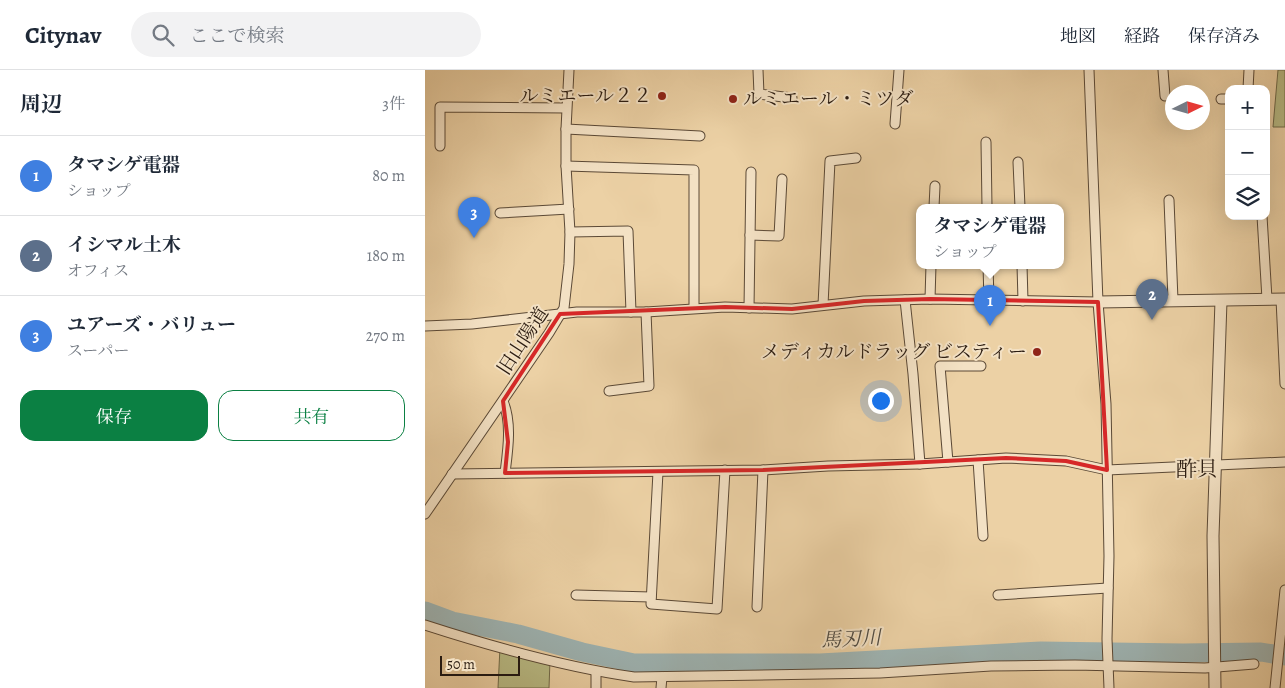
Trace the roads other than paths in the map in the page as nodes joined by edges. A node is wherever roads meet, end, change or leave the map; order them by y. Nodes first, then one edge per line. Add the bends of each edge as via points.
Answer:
1 (569, 70) edge
2 (758, 70) edge
3 (899, 70) edge
4 (1089, 70) edge
5 (1163, 70) edge
6 (1249, 70) edge
7 (1248, 85) edge
8 (1165, 96) dead end
9 (792, 98) dead end
10 (566, 108) junction
11 (895, 124) dead end
12 (566, 128) junction
13 (700, 136) dead end
14 (986, 142) dead end
15 (440, 146) dead end
16 (856, 158) dead end
17 (1019, 162) dead end
18 (566, 166) junction
19 (751, 172) dead end
20 (782, 180) dead end
21 (935, 186) dead end
22 (1169, 200) dead end
23 (934, 204) edge
24 (987, 204) edge
25 (1020, 204) edge
26 (569, 209) junction
27 (500, 213) dead end
28 (1262, 220) edge
29 (570, 232) junction
30 (750, 235) junction
31 (931, 269) edge
32 (988, 269) edge
33 (1022, 269) edge
34 (1267, 299) junction
35 (1283, 299) edge
36 (905, 300) junction
37 (930, 300) junction
38 (1173, 300) junction
39 (989, 301) junction
40 (1023, 301) junction
41 (1221, 301) junction
42 (1098, 302) junction
43 (823, 305) junction
44 (694, 308) junction
45 (749, 308) junction
46 (631, 312) junction
47 (647, 312) junction
48 (560, 314) junction
49 (425, 326) edge
50 (981, 366) dead end
51 (1285, 384) edge
52 (609, 391) dead end
53 (503, 400) junction
54 (978, 460) junction
55 (948, 462) junction
56 (1285, 462) edge
57 (920, 464) junction
58 (1215, 465) junction
59 (725, 470) junction
60 (763, 470) junction
61 (1107, 470) junction
62 (658, 472) junction
63 (505, 473) junction
64 (452, 474) junction
65 (425, 514) edge
66 (983, 536) dead end
67 (1108, 588) junction
68 (1285, 590) edge
69 (576, 594) dead end
70 (998, 595) dead end
71 (651, 597) junction
72 (757, 607) dead end
73 (425, 624) edge
74 (1254, 664) dead end
75 (1107, 665) junction
76 (1215, 665) junction
77 (596, 672) junction
78 (661, 677) junction
79 (596, 688) edge
80 (661, 688) edge
81 (1109, 688) edge
82 (1215, 688) edge
83 (1275, 688) edge

1 - 10 street, 旧山陽道
2 - 9 street via 759,94
3 - 11 street
4 - 42 street
5 - 8 street
6 - 7 street
10 - 12 street, 旧山陽道
10 - 15 street via 439,107
12 - 13 street
12 - 18 street, 旧山陽道
14 - 24 street
16 - 43 street via 830,161
17 - 25 street
18 - 26 street, 旧山陽道
18 - 44 street via 694,170
19 - 30 street
20 - 30 street via 779,236
21 - 23 street
22 - 38 street
26 - 27 street
26 - 29 street, 旧山陽道
28 - 34 street
29 - 46 street via 628,231
29 - 48 street, 旧山陽道 via 564,308
30 - 45 street
31 - 37 street
32 - 39 street
33 - 40 street
34 - 35 street
34 - 41 street
35 - 51 street
36 - 37 street
36 - 43 street
36 - 57 street
37 - 39 street
38 - 41 street
38 - 42 street
39 - 40 street
40 - 42 street
41 - 58 street
42 - 61 street via 1107,404
43 - 45 street via 792,309
44 - 45 street
44 - 47 street
46 - 47 street
46 - 48 street
47 - 52 street via 649,386
48 - 49 street
48 - 53 street, 旧山陽道
50 - 55 street via 940,366
53 - 63 street via 507,410 508,442
53 - 64 street, 旧山陽道
54 - 55 street
54 - 61 street via 1066,461
54 - 66 street
55 - 57 street
56 - 58 street
57 - 60 street
58 - 61 street
58 - 76 street
59 - 60 street
59 - 62 street
59 - 71 street via 717,609 651,604
60 - 72 street
61 - 67 street
62 - 63 street
62 - 71 street
63 - 64 street
64 - 65 street, 旧山陽道
67 - 70 street
67 - 75 street
68 - 83 street
69 - 71 street
73 - 77 street
74 - 76 street
75 - 76 street
75 - 78 street
75 - 81 street
76 - 82 street
77 - 78 street
77 - 79 street
78 - 80 street

